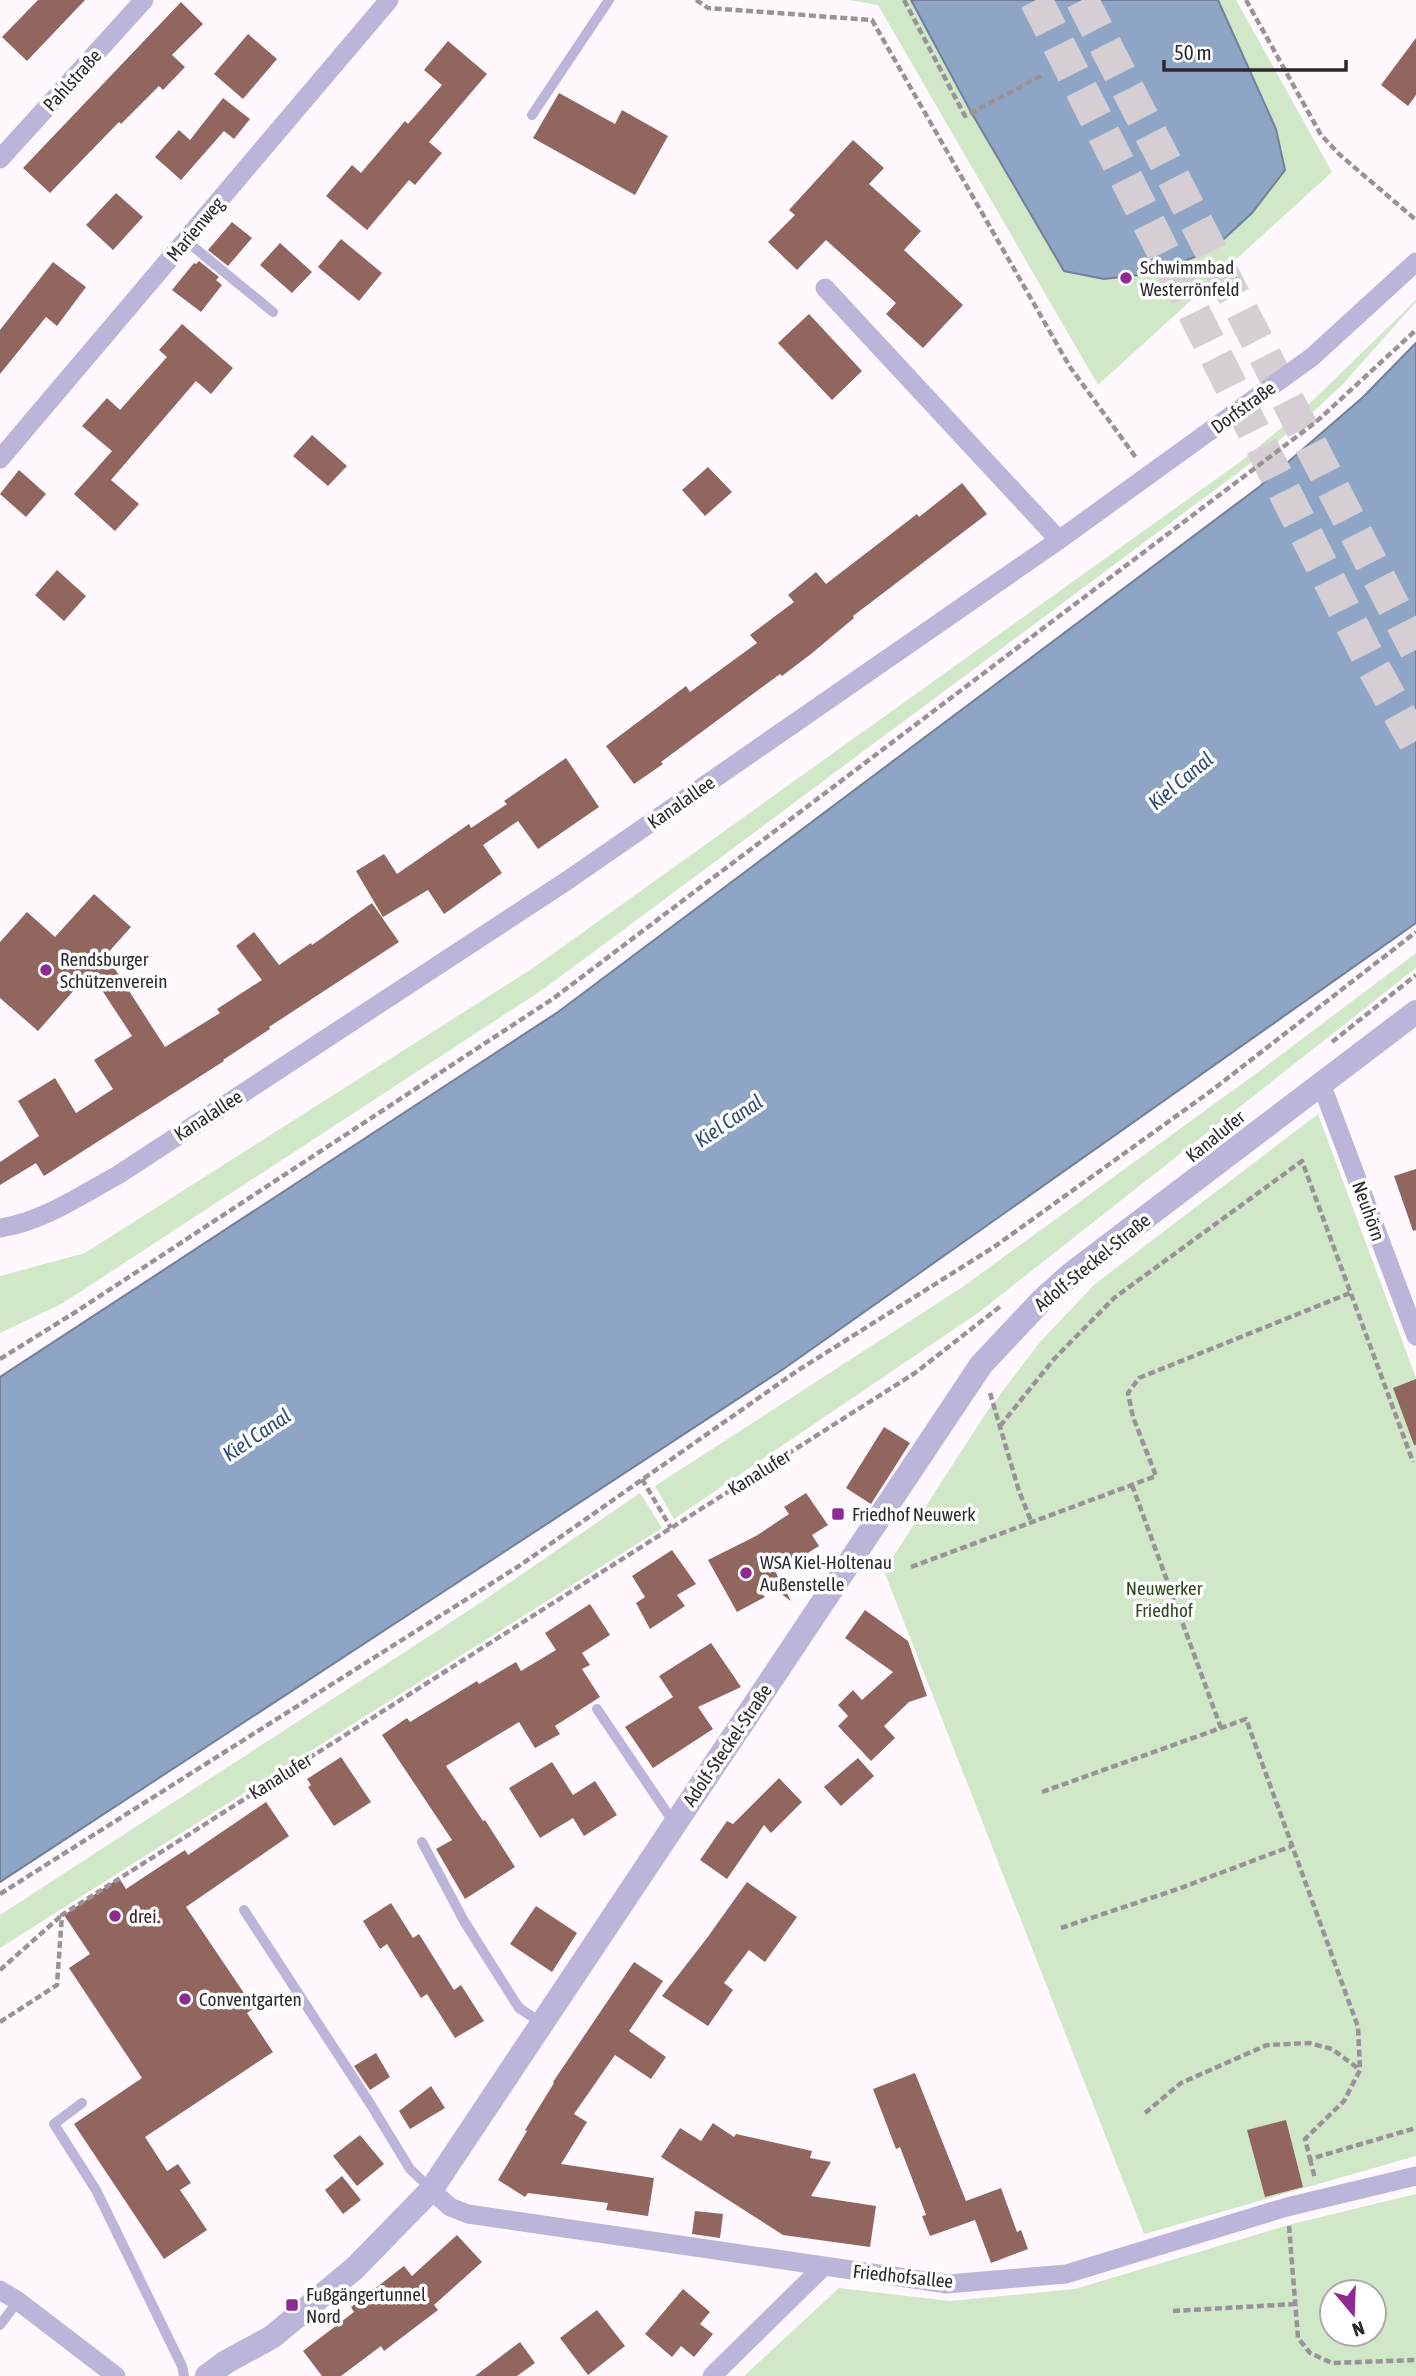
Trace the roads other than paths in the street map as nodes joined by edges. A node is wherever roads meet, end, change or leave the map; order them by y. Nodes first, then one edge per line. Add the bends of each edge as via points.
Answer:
1 (144, 0) edge
2 (389, 0) edge
3 (609, 0) edge
4 (532, 115) dead end
5 (0, 159) edge
6 (185, 240) junction
7 (1416, 262) edge
8 (825, 288) dead end
9 (273, 312) dead end
10 (0, 458) edge
11 (1059, 540) junction
12 (1416, 1013) edge
13 (1322, 1086) junction
14 (1264, 1129) joint
15 (0, 1228) edge
16 (1416, 1336) edge
17 (597, 1709) dead end
18 (674, 1824) junction
19 (422, 1842) dead end
20 (244, 1910) dead end
21 (544, 2024) junction
22 (82, 2103) dead end
23 (1416, 2176) edge
24 (431, 2190) junction
25 (823, 2267) junction
26 (0, 2290) edge
27 (18, 2301) junction
28 (0, 2325) edge
29 (116, 2376) edge
30 (184, 2376) edge
31 (207, 2376) edge
32 (712, 2376) edge

1 - 5 street, Pahlstraße
2 - 6 street, Marienweg
3 - 4 lane
6 - 9 lane
6 - 10 street, Marienweg
7 - 11 street, Dorfstraße via 1312,357
8 - 11 street
11 - 15 street, Kanalallee via 568,880 118,1175 61,1207
12 - 13 street, Kanalufer
13 - 14 street, Kanalufer
13 - 16 street, Neuhörn
14 - 18 street, Adolf-Steckel-Straße via 1071,1274 981,1366
17 - 18 lane
18 - 21 street, Adolf-Steckel-Straße
19 - 21 lane via 464,1921 519,2008
20 - 24 lane via 410,2169
21 - 24 street, Adolf-Steckel-Straße
22 - 30 lane via 54,2124 96,2190
23 - 25 street, Friedhofsallee via 1287,2207 1066,2273 947,2284
24 - 25 street, Friedhofsallee via 450,2207 468,2214
24 - 31 street, Adolf-Steckel-Straße via 355,2268 272,2337
25 - 32 street
26 - 27 street
27 - 28 lane
27 - 29 street

